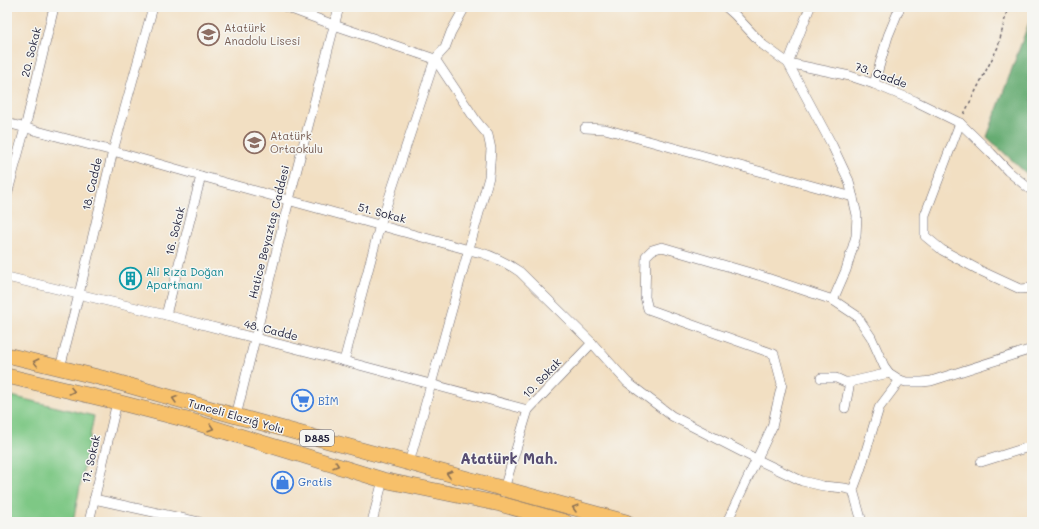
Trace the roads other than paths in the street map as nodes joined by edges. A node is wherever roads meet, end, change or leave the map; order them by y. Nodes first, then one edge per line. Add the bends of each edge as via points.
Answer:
1 (54, 7) edge
2 (153, 7) edge
3 (286, 7) edge
4 (339, 7) edge
5 (465, 7) edge
6 (726, 7) edge
7 (810, 7) edge
8 (900, 7) edge
9 (334, 25) junction
10 (435, 59) junction
11 (788, 63) junction
12 (874, 84) junction
13 (7, 123) edge
14 (960, 123) junction
15 (25, 128) junction
16 (585, 128) dead end
17 (113, 151) junction
18 (201, 176) junction
19 (1032, 191) edge
20 (7, 195) edge
21 (853, 197) junction
22 (289, 200) junction
23 (380, 225) junction
24 (469, 250) junction
25 (7, 277) edge
26 (1032, 288) edge
27 (79, 294) junction
28 (833, 300) junction
29 (166, 315) junction
30 (255, 338) junction
31 (592, 343) junction
32 (1032, 349) edge
33 (7, 355) edge
34 (344, 361) junction
35 (60, 368) junction
36 (888, 373) junction
37 (7, 376) edge
38 (822, 378) dead end
39 (900, 380) junction
40 (850, 382) junction
41 (432, 384) junction
42 (117, 402) junction
43 (845, 408) dead end
44 (528, 410) junction
45 (236, 416) junction
46 (1032, 446) edge
47 (756, 459) junction
48 (981, 462) dead end
49 (409, 463) junction
50 (383, 480) junction
51 (503, 489) junction
52 (853, 490) junction
53 (94, 499) junction
54 (500, 504) junction
55 (89, 522) edge
56 (199, 522) edge
57 (372, 522) edge
58 (565, 522) edge
59 (626, 522) edge
60 (727, 522) edge
61 (862, 522) edge

1 - 15 street, 20. Sokak
2 - 17 street, 18. Cadde
3 - 9 street
4 - 9 street, Hatice Beyaztaş Caddesi
5 - 10 street via 450,32 445,48
6 - 11 street via 763,45
7 - 11 street
8 - 12 street via 888,36
9 - 10 street
9 - 22 street, Hatice Beyaztaş Caddesi
10 - 23 street
10 - 24 street via 488,135 491,149 489,177
11 - 12 street, 73. Cadde via 850,76
11 - 21 street via 832,145 849,181
12 - 14 street, 73. Cadde
13 - 15 street, 51. Sokak
14 - 19 street, 73. Cadde
14 - 26 street via 925,215 925,236 942,250 981,271 1020,289
15 - 17 street, 51. Sokak
15 - 20 street, 20. Sokak
16 - 21 street via 605,129
17 - 18 street, 51. Sokak
17 - 27 street, 18. Cadde
18 - 22 street, 51. Sokak
18 - 29 street, 16. Sokak
21 - 28 street via 857,215 856,236 846,270
22 - 23 street, 51. Sokak
22 - 30 street, Hatice Beyaztaş Caddesi
23 - 24 street, 51. Sokak
23 - 34 street
24 - 31 street, 51. Sokak via 507,263 520,272
24 - 41 street
25 - 27 street, 48. Cadde
27 - 29 street, 48. Cadde
27 - 35 street, 18. Cadde
28 - 36 street via 857,316 871,337
28 - 47 street via 662,247 652,250 646,256 645,297 648,308 774,354 782,384 772,427
29 - 30 street, 48. Cadde
30 - 34 street, 48. Cadde
30 - 45 street, Hatice Beyaztaş Caddesi
31 - 44 street, 10. Sokak
31 - 47 street, 51. Sokak via 628,382 672,416
32 - 39 street via 931,381 913,383
35 -> 33 main road, Tunceli Elazığ Yolu / D885
34 - 41 street, 48. Cadde
45 -> 35 main road, Tunceli Elazığ Yolu / D885
36 - 39 street
36 - 40 street
37 -> 42 main road, Tunceli Elazığ Yolu / D885
38 - 40 street
39 - 52 street via 879,408
40 - 43 street
41 - 44 street, 48. Cadde
41 - 49 street
42 -> 50 main road, Tunceli Elazığ Yolu / D885 via 191,421
42 - 53 street, 17. Sokak
44 - 51 street, 10. Sokak
45 - 49 main road, Tunceli Elazığ Yolu / D885
46 - 48 street
47 - 52 street, 51. Sokak via 802,481
47 - 60 street
51 -> 49 main road, Tunceli Elazığ Yolu / D885
50 - 54 main road, Tunceli Elazığ Yolu / D885
50 - 57 street
51 - 54 street, 10. Sokak
59 -> 51 main road, Tunceli Elazığ Yolu / D885
52 - 61 street
53 - 55 street, 17. Sokak
53 - 56 street
54 - 58 main road, Tunceli Elazığ Yolu / D885

